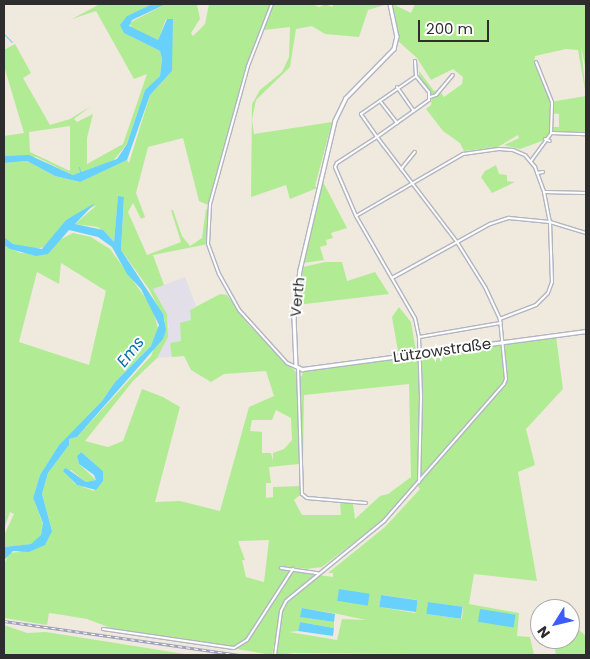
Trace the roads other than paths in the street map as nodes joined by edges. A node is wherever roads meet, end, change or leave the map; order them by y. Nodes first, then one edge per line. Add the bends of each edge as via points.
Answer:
1 (272, 4) edge
2 (390, 4) edge
3 (416, 61) dead end
4 (536, 62) dead end
5 (453, 75) dead end
6 (416, 76) junction
7 (397, 87) junction
8 (430, 96) junction
9 (380, 100) junction
10 (414, 110) junction
11 (396, 123) junction
12 (552, 132) junction
13 (586, 134) edge
14 (377, 137) junction
15 (545, 139) junction
16 (550, 142) dead end
17 (415, 152) dead end
18 (531, 161) junction
19 (401, 169) junction
20 (543, 172) dead end
21 (537, 173) junction
22 (413, 184) junction
23 (544, 192) junction
24 (586, 193) edge
25 (356, 216) junction
26 (550, 222) junction
27 (585, 232) edge
28 (457, 242) junction
29 (392, 278) junction
30 (500, 319) junction
31 (501, 323) junction
32 (586, 331) edge
33 (419, 337) junction
34 (504, 342) junction
35 (419, 354) junction
36 (298, 368) junction
37 (419, 482) junction
38 (366, 503) dead end
39 (281, 568) dead end
40 (293, 570) junction
41 (318, 573) junction
42 (102, 629) dead end
43 (275, 654) edge

1 - 36 street via 248,66 210,204 208,238 219,274 236,306 287,363
2 - 36 street, Verth via 397,36 388,58 348,95 336,114 301,266 294,318
3 - 6 street
4 - 12 street via 552,102
5 - 8 street via 436,95
6 - 7 street
6 - 8 street
7 - 9 street
7 - 10 street
8 - 10 street
9 - 11 street
9 - 14 street via 361,114
10 - 11 street
11 - 14 street
12 - 13 street
12 - 15 street
14 - 19 street
14 - 25 street via 335,167
15 - 16 street
15 - 18 street
17 - 19 street
18 - 21 street
18 - 22 street via 514,150 476,150 453,158
19 - 22 street
20 - 21 street
21 - 23 street
22 - 25 street
22 - 28 street
23 - 24 street
23 - 26 street
25 - 29 street
26 - 27 street
26 - 28 street via 509,218
26 - 30 street via 551,288 536,306
28 - 29 street
28 - 30 street
29 - 33 street via 415,318
30 - 31 street
31 - 33 street
31 - 34 street
32 - 34 street, Lützowstraße
33 - 35 street
34 - 35 street, Lützowstraße
34 - 37 street via 506,381
35 - 36 street, Lützowstraße
35 - 37 street
36 - 38 street, Verth via 302,494 307,498
37 - 41 street via 384,522
39 - 40 street
40 - 41 street
40 - 42 street via 247,640 234,648
41 - 43 street via 283,607

